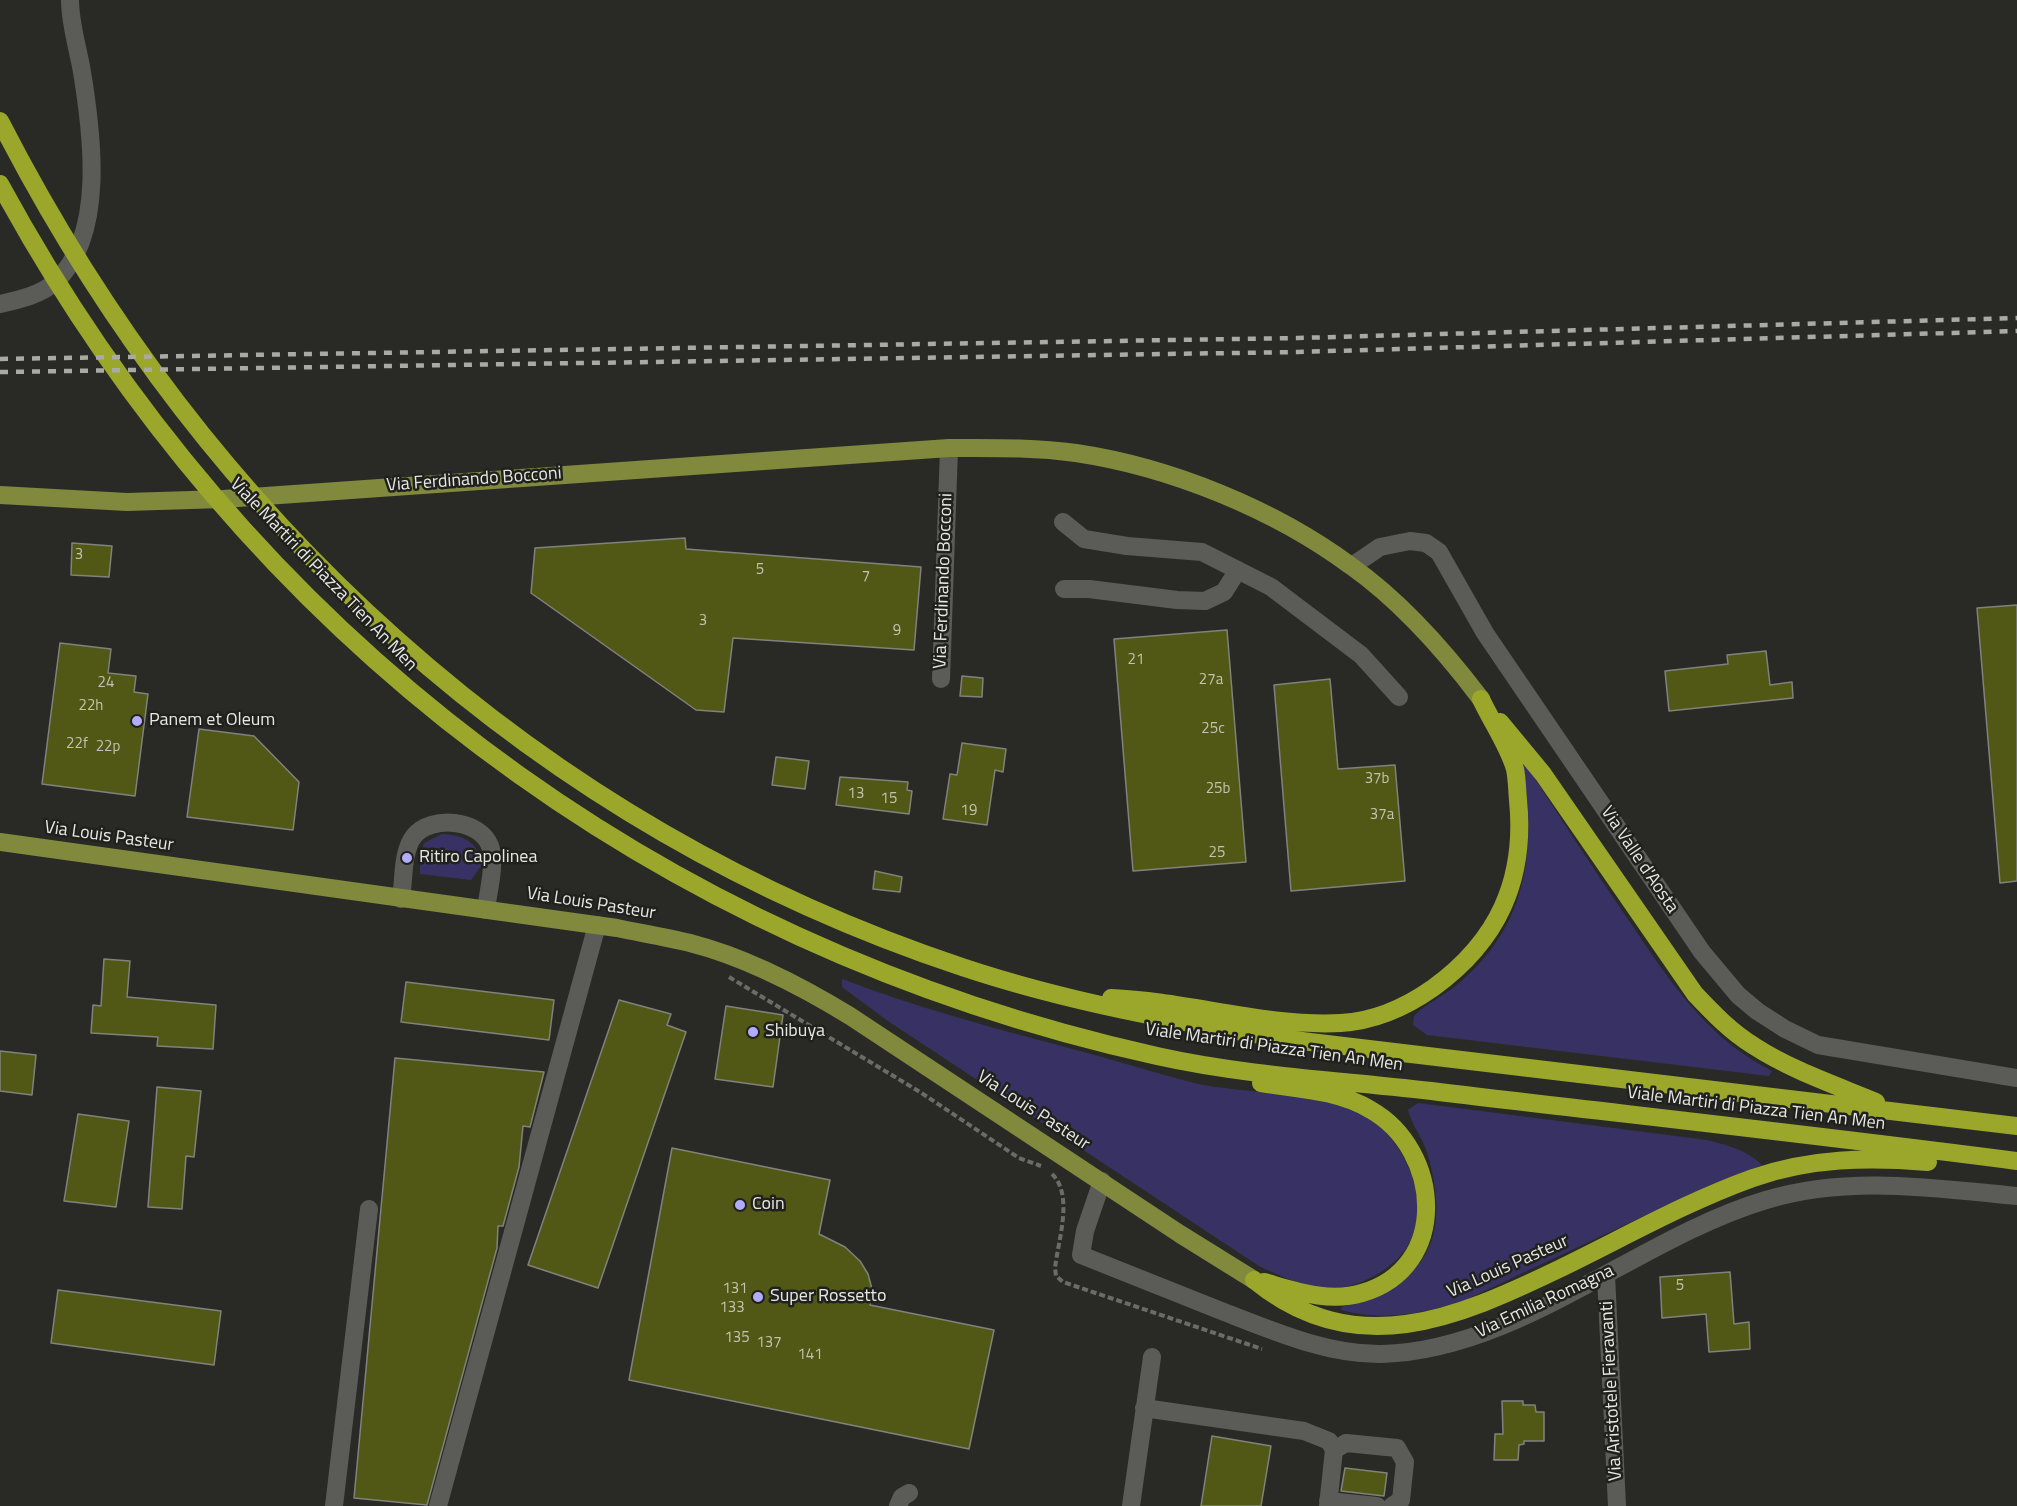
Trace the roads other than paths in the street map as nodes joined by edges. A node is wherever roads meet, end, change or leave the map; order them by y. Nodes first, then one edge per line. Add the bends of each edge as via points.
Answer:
1 (70, 0) edge
2 (0, 121) edge
3 (0, 184) edge
4 (0, 304) edge
5 (949, 448) junction
6 (0, 495) edge
7 (1063, 522) dead end
8 (1352, 566) junction
9 (1238, 570) junction
10 (1064, 589) dead end
11 (941, 678) dead end
12 (1399, 697) dead end
13 (1481, 699) junction
14 (0, 842) edge
15 (401, 899) junction
16 (486, 910) junction
17 (597, 925) junction
18 (1070, 997) junction
19 (1161, 1057) junction
20 (2017, 1078) edge
21 (1897, 1111) junction
22 (2017, 1126) edge
23 (2014, 1161) edge
24 (1102, 1180) junction
25 (2017, 1196) edge
26 (369, 1209) dead end
27 (1606, 1275) junction
28 (1254, 1280) junction
29 (1152, 1357) dead end
30 (1144, 1408) junction
31 (1334, 1450) junction
32 (1328, 1504) edge
33 (334, 1506) edge
34 (438, 1506) edge
35 (1131, 1506) edge
36 (1377, 1506) edge
37 (1392, 1506) edge
38 (1617, 1506) edge

1 - 4 street via 90,131 87,221 68,267 54,283
2 - 18 highway, Viale Martiri di Piazza Tien An Men via 102,299 240,481 346,594 453,690 570,777 767,888 915,951
3 - 19 highway, Viale Martiri di Piazza Tien An Men via 77,312 147,412 206,485 270,556 383,669 477,746 563,807 657,866 752,915 970,1005
5 - 6 main road, Via Ferdinando Bocconi via 223,499 127,502
5 - 8 main road, Via Ferdinando Bocconi via 1026,448 1125,462 1176,477 1266,515
5 - 11 street, Via Ferdinando Bocconi
7 - 9 street via 1084,539 1202,552
8 - 13 main road, Via Ferdinando Bocconi via 1434,641
8 - 20 street, Via Valle d'Aosta via 1380,547 1410,541 1426,543 1439,552 1485,633 1702,952 1757,1011 1818,1045
9 - 10 street via 1224,592 1205,601
9 - 12 street via 1271,587 1361,655
13 - 18 highway via 1515,768 1520,848 1497,922 1453,974 1397,1009 1341,1023 1256,1016 1150,1000
13 - 21 highway via 1543,774 1678,972 1719,1020 1783,1063
14 - 15 main road, Via Louis Pasteur
15 - 16 main road, Via Louis Pasteur
15 - 16 street via 408,850 415,835 429,826 454,823 475,829 490,846
16 - 17 main road, Via Louis Pasteur
17 - 24 main road, Via Louis Pasteur via 711,950 821,998
17 - 34 street
18 - 21 highway, Viale Martiri di Piazza Tien An Men via 1285,1039
19 - 23 highway, Viale Martiri di Piazza Tien An Men
19 - 28 highway via 1213,1075 1334,1095 1362,1106 1383,1118 1401,1137 1422,1176 1427,1217 1423,1236 1416,1251 1392,1278 1363,1293 1323,1297
21 - 22 highway, Viale Martiri di Piazza Tien An Men
23 - 28 highway, Via Louis Pasteur via 1955,1164 1869,1158 1785,1169 1710,1196 1492,1301 1430,1322 1398,1326 1341,1322 1275,1297
24 - 27 street, Via Emilia Romagna via 1085,1231 1082,1255 1275,1332 1336,1348 1380,1354 1451,1342 1486,1331
24 - 28 main road, Via Louis Pasteur
25 - 27 street, Via Emilia Romagna via 1867,1185 1767,1199 1717,1218
26 - 33 street
27 - 38 street, Via Aristotele Fieravanti
29 - 30 street
30 - 31 street via 1304,1431 1329,1441
30 - 35 street
31 - 32 street
31 - 37 street via 1346,1443 1397,1448 1406,1462 1401,1500
32 - 36 street

